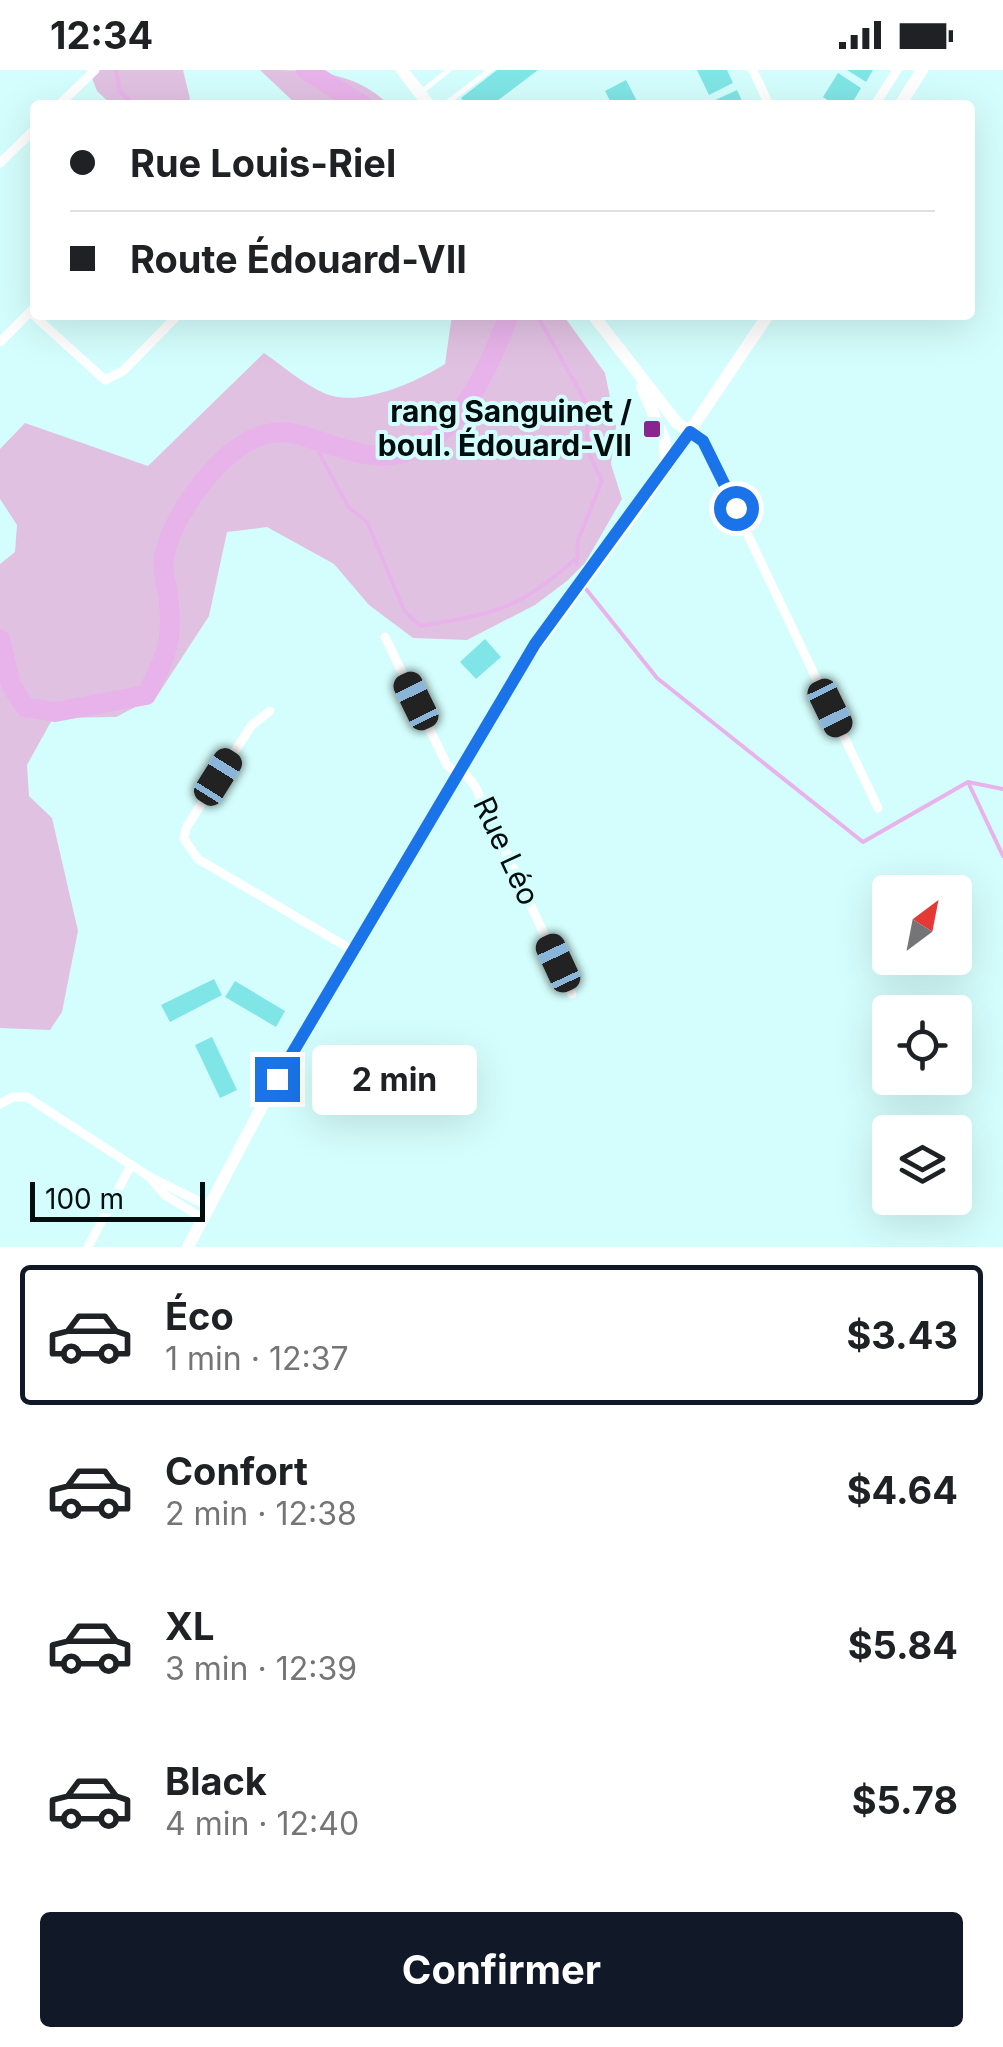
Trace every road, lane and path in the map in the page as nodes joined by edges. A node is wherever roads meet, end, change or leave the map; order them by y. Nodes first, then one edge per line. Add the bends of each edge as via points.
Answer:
1 (95, 70) edge
2 (449, 70) edge
3 (490, 70) edge
4 (753, 70) edge
5 (897, 70) edge
6 (922, 70) edge
7 (407, 72) edge
8 (420, 93) junction
9 (65, 100) edge
10 (425, 100) edge
11 (454, 100) edge
12 (768, 100) edge
13 (878, 100) edge
14 (903, 100) edge
15 (30, 134) edge
16 (0, 163) edge
17 (30, 311) edge
18 (43, 320) edge
19 (173, 320) edge
20 (597, 320) edge
21 (765, 320) edge
22 (0, 342) edge
23 (639, 375) junction
24 (690, 432) junction
25 (666, 467) junction
26 (385, 637) dead end
27 (270, 711) dead end
28 (458, 770) junction
29 (878, 808) dead end
30 (352, 950) junction
31 (572, 994) dead end
32 (0, 1104) edge
33 (130, 1165) junction
34 (205, 1212) junction
35 (88, 1247) edge
36 (188, 1247) edge

1 - 9 street
2 - 8 lane
3 - 11 lane
4 - 12 street
5 - 13 street
6 - 14 main road
7 - 8 main road
8 - 10 main road
15 - 16 street
17 - 22 street
18 - 19 street via 105,380 123,371
20 - 23 main road
21 - 24 main road
23 - 24 main road
23 - 25 main road via 665,441
24 - 25 main road
24 - 29 street via 707,448
25 - 28 main road via 551,620
26 - 28 street, Rue Léo via 447,765
27 - 30 street via 251,726 184,839 198,859
28 - 30 main road
28 - 31 street, Rue Léo via 475,786
30 - 34 main road
32 - 33 street via 27,1097
33 - 34 street via 165,1195
33 - 35 street
34 - 36 main road

